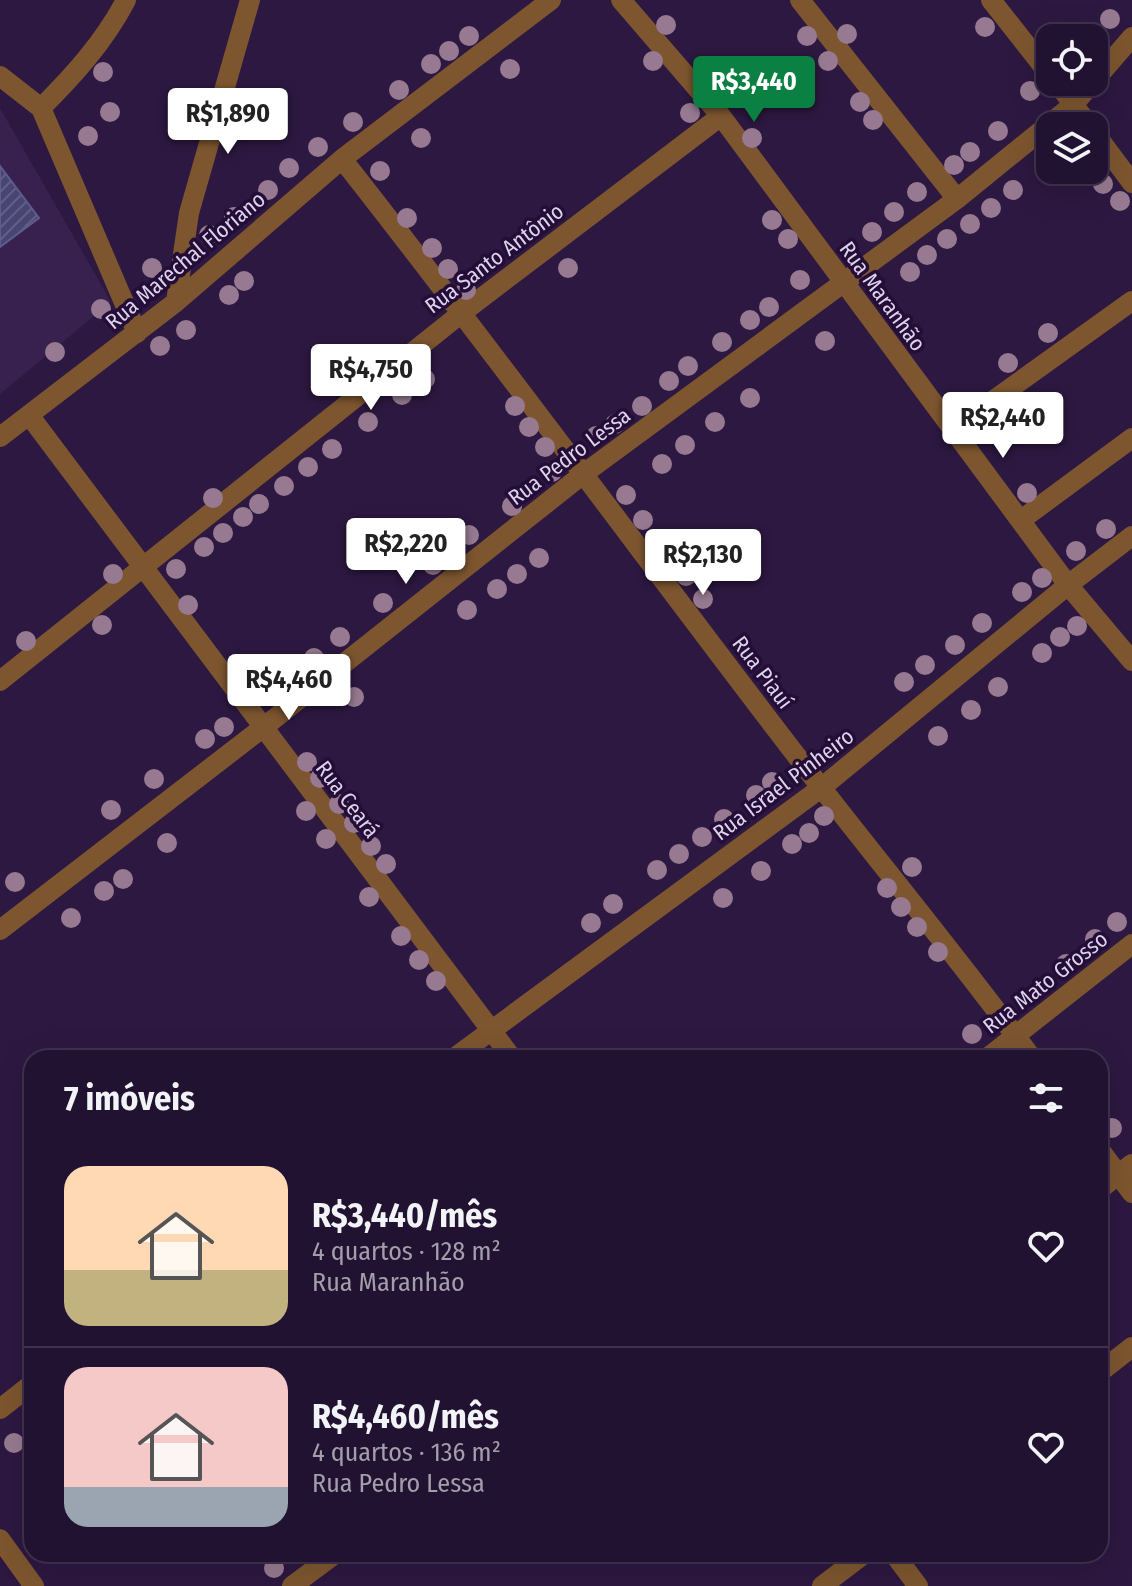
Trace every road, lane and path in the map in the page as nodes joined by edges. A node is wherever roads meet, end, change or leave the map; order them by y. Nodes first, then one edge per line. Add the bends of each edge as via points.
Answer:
1 (126, 0) edge
2 (250, 0) edge
3 (551, 0) edge
4 (621, 0) edge
5 (800, 0) edge
6 (991, 0) edge
7 (1132, 37) edge
8 (1036, 57) edge
9 (1108, 64) edge
10 (0, 76) edge
11 (1067, 96) edge
12 (1081, 96) edge
13 (1074, 104) junction
14 (41, 108) junction
15 (1080, 112) edge
16 (721, 116) junction
17 (1108, 151) edge
18 (342, 159) junction
19 (1132, 183) edge
20 (957, 199) junction
21 (843, 283) junction
22 (1132, 301) edge
23 (176, 302) junction
24 (463, 312) junction
25 (137, 333) junction
26 (29, 415) junction
27 (952, 430) junction
28 (0, 437) edge
29 (1132, 438) edge
30 (582, 475) junction
31 (1021, 520) junction
32 (1132, 536) edge
33 (143, 565) junction
34 (1068, 585) junction
35 (1132, 661) edge
36 (0, 681) edge
37 (265, 726) junction
38 (821, 788) junction
39 (0, 930) edge
40 (1132, 944) edge
41 (491, 1030) junction
42 (1016, 1036) junction
43 (465, 1050) edge
44 (506, 1050) edge
45 (998, 1050) edge
46 (1026, 1050) edge
47 (1108, 1156) edge
48 (1125, 1170) edge
49 (1108, 1183) edge
50 (1132, 1193) edge
51 (1132, 1347) edge
52 (1108, 1366) edge
53 (24, 1390) edge
54 (0, 1409) edge
55 (0, 1539) edge
56 (324, 1562) edge
57 (854, 1562) edge
58 (900, 1562) edge
59 (34, 1586) edge
60 (292, 1586) edge
61 (822, 1586) edge
62 (918, 1586) edge

1 - 14 street via 76,73
2 - 23 street via 189,213
3 - 18 street, Rua Marechal Floriano
4 - 16 street, Rua Maranhão
5 - 20 street
6 - 8 street
7 - 9 street, Rua Pedro Lessa
10 - 14 street
11 - 13 street
12 - 13 street, Rua Pedro Lessa
13 - 15 street
13 - 20 street, Rua Pedro Lessa
14 - 25 street
16 - 21 street, Rua Maranhão
16 - 24 street, Rua Santo Antônio
17 - 19 street
18 - 23 street, Rua Marechal Floriano
18 - 24 street, Rua Piauí
20 - 21 street, Rua Pedro Lessa
21 - 27 street, Rua Maranhão
21 - 30 street, Rua Pedro Lessa
22 - 27 street
23 - 25 street, Rua Marechal Floriano
24 - 30 street, Rua Piauí
24 - 33 street, Rua Santo Antônio
25 - 26 street, Rua Marechal Floriano
26 - 28 street, Rua Marechal Floriano
26 - 33 street, Rua Ceará
27 - 31 street, Rua Maranhão
29 - 31 street
30 - 37 street, Rua Pedro Lessa
30 - 38 street, Rua Piauí
31 - 34 street, Rua Maranhão
32 - 34 street, Rua Israel Pinheiro
33 - 36 street, Rua Santo Antônio
33 - 37 street, Rua Ceará
34 - 35 street, Rua Maranhão
34 - 38 street, Rua Israel Pinheiro
37 - 39 street, Rua Pedro Lessa
37 - 41 street, Rua Ceará
38 - 41 street, Rua Israel Pinheiro
38 - 42 street, Rua Piauí
40 - 42 street, Rua Mato Grosso
41 - 43 street, Rua Israel Pinheiro
41 - 44 street, Rua Ceará
42 - 45 street, Rua Mato Grosso
42 - 46 street, Rua Piauí
47 - 48 street
48 - 49 street
48 - 50 street
51 - 52 street
53 - 54 street
55 - 59 street
56 - 60 street
57 - 61 street
58 - 62 street

